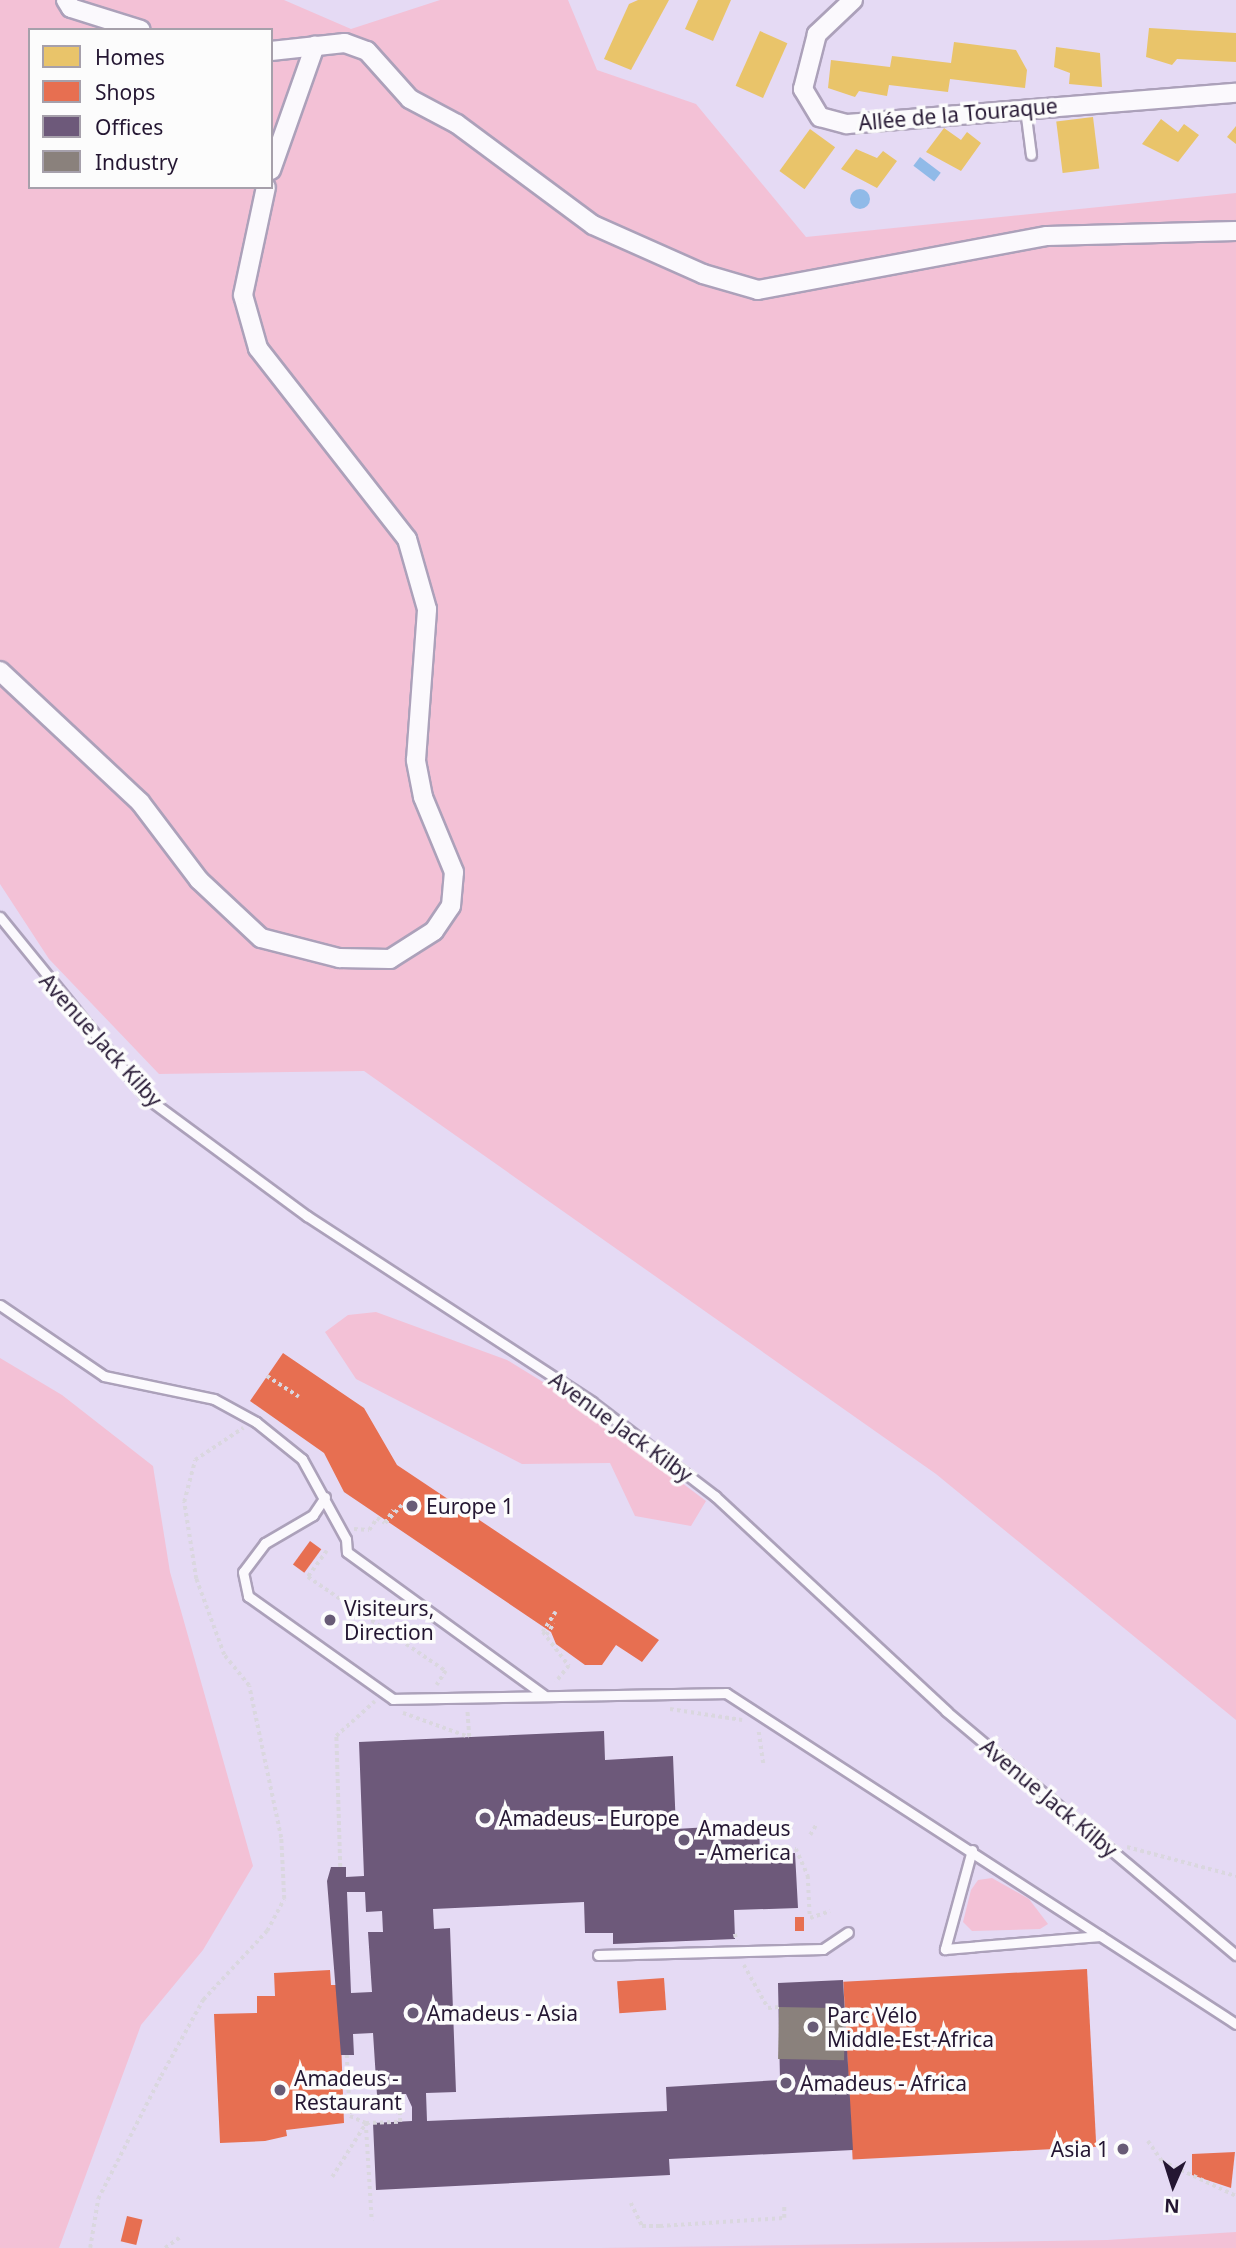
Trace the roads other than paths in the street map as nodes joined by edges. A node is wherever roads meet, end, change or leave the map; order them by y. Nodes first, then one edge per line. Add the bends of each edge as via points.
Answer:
1 (66, 0) edge
2 (853, 0) edge
3 (135, 28) edge
4 (315, 46) junction
5 (273, 51) edge
6 (1236, 93) edge
7 (1025, 107) junction
8 (1031, 155) dead end
9 (273, 157) edge
10 (266, 189) edge
11 (1236, 231) edge
12 (0, 671) edge
13 (0, 917) edge
14 (0, 1305) edge
15 (325, 1497) junction
16 (547, 1691) junction
17 (972, 1850) junction
18 (848, 1932) dead end
19 (1100, 1936) junction
20 (598, 1955) dead end
21 (1236, 1955) edge
22 (1236, 2024) edge

1 - 3 street via 71,8
2 - 7 street, Allée de la Touraque via 817,34 807,65 803,89 820,117 847,124
4 - 5 street
4 - 9 street
4 - 11 street via 345,43 367,51 410,99 457,124 593,225 703,274 758,290 1046,236
6 - 7 street, Allée de la Touraque
7 - 8 lane
10 - 12 street via 243,295 258,348 407,540 427,609 416,760 423,797 454,872 451,906 434,931 390,959 339,958 261,938 198,880 140,802
13 - 21 lane, Avenue Jack Kilby via 147,1098 307,1216 592,1402 715,1496 946,1711
14 - 15 lane via 104,1376 214,1399 256,1422 302,1459
15 - 16 lane via 347,1552
15 - 16 lane via 313,1515 265,1543 243,1572 248,1596 393,1699
16 - 17 lane via 726,1693
17 - 19 lane
17 - 19 lane via 945,1949
18 - 20 lane via 823,1949
19 - 22 lane

